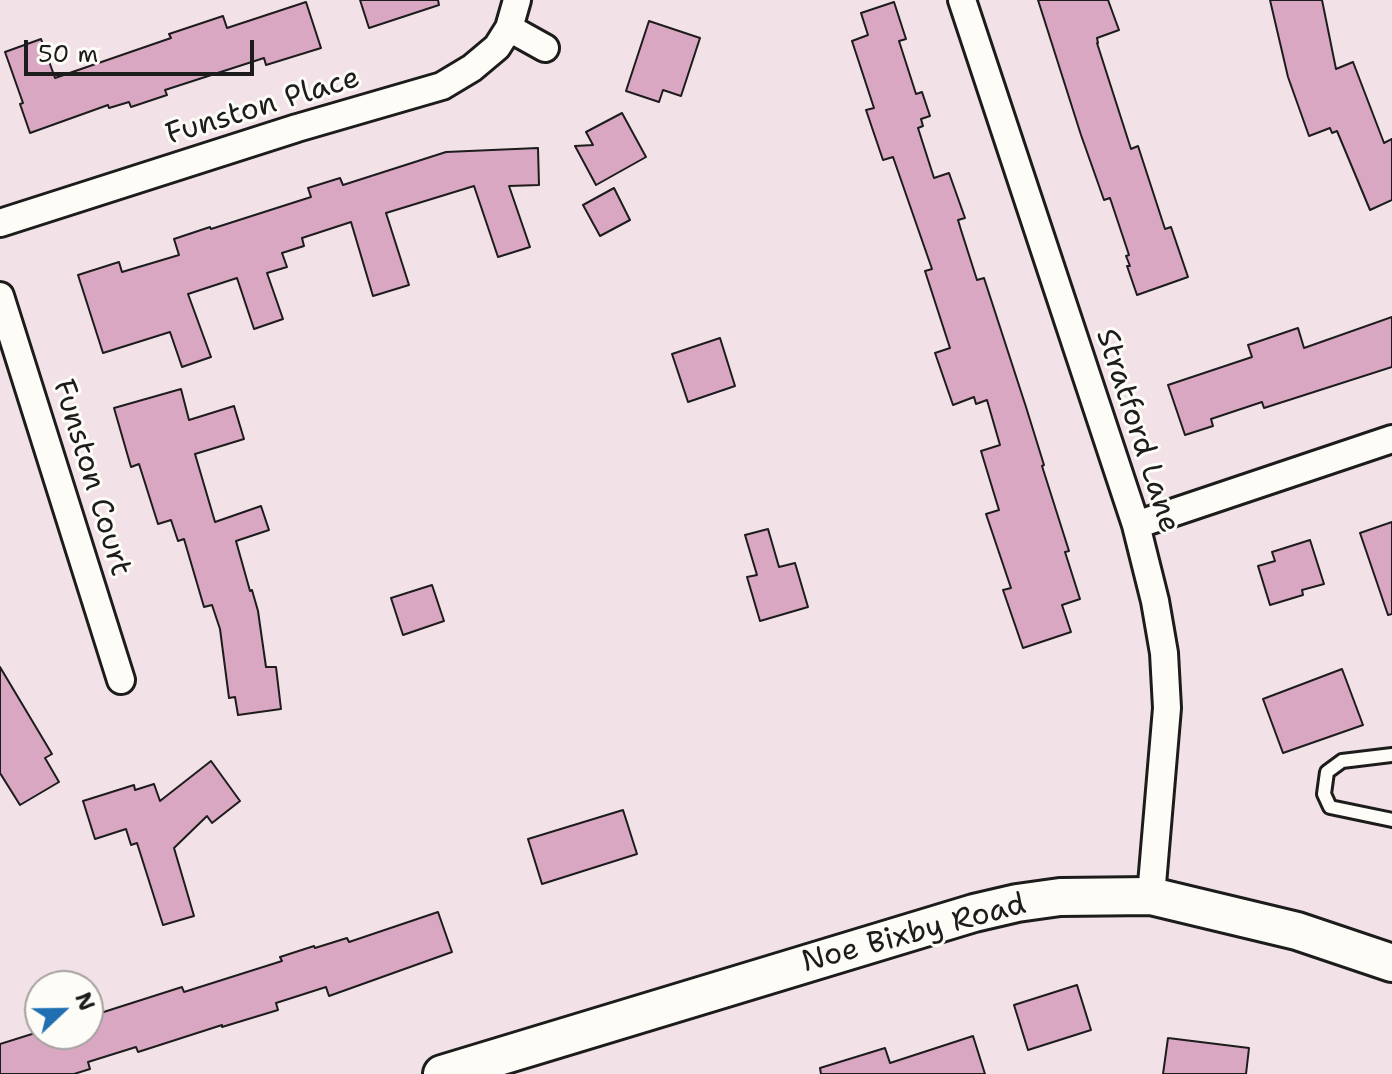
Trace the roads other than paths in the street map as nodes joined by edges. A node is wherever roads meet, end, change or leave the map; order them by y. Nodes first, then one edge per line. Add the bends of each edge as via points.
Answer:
1 (962, 0) edge
2 (514, 13) edge
3 (545, 48) dead end
4 (0, 223) edge
5 (0, 296) edge
6 (1392, 439) edge
7 (1136, 525) junction
8 (121, 680) dead end
9 (1392, 755) edge
10 (1392, 820) edge
11 (1151, 896) junction
12 (1392, 963) edge
13 (442, 1074) edge

1 - 7 street, Stratford Lane
2 - 3 street
2 - 4 street, Funston Place via 497,47 442,86
5 - 8 street, Funston Court
6 - 7 street
7 - 11 street, Stratford Lane via 1164,653 1167,708
9 - 10 lane via 1342,761 1327,772 1324,794 1330,807
11 - 12 street, Noe Bixby Road via 1297,931
11 - 13 street, Noe Bixby Road via 1060,897 974,913

